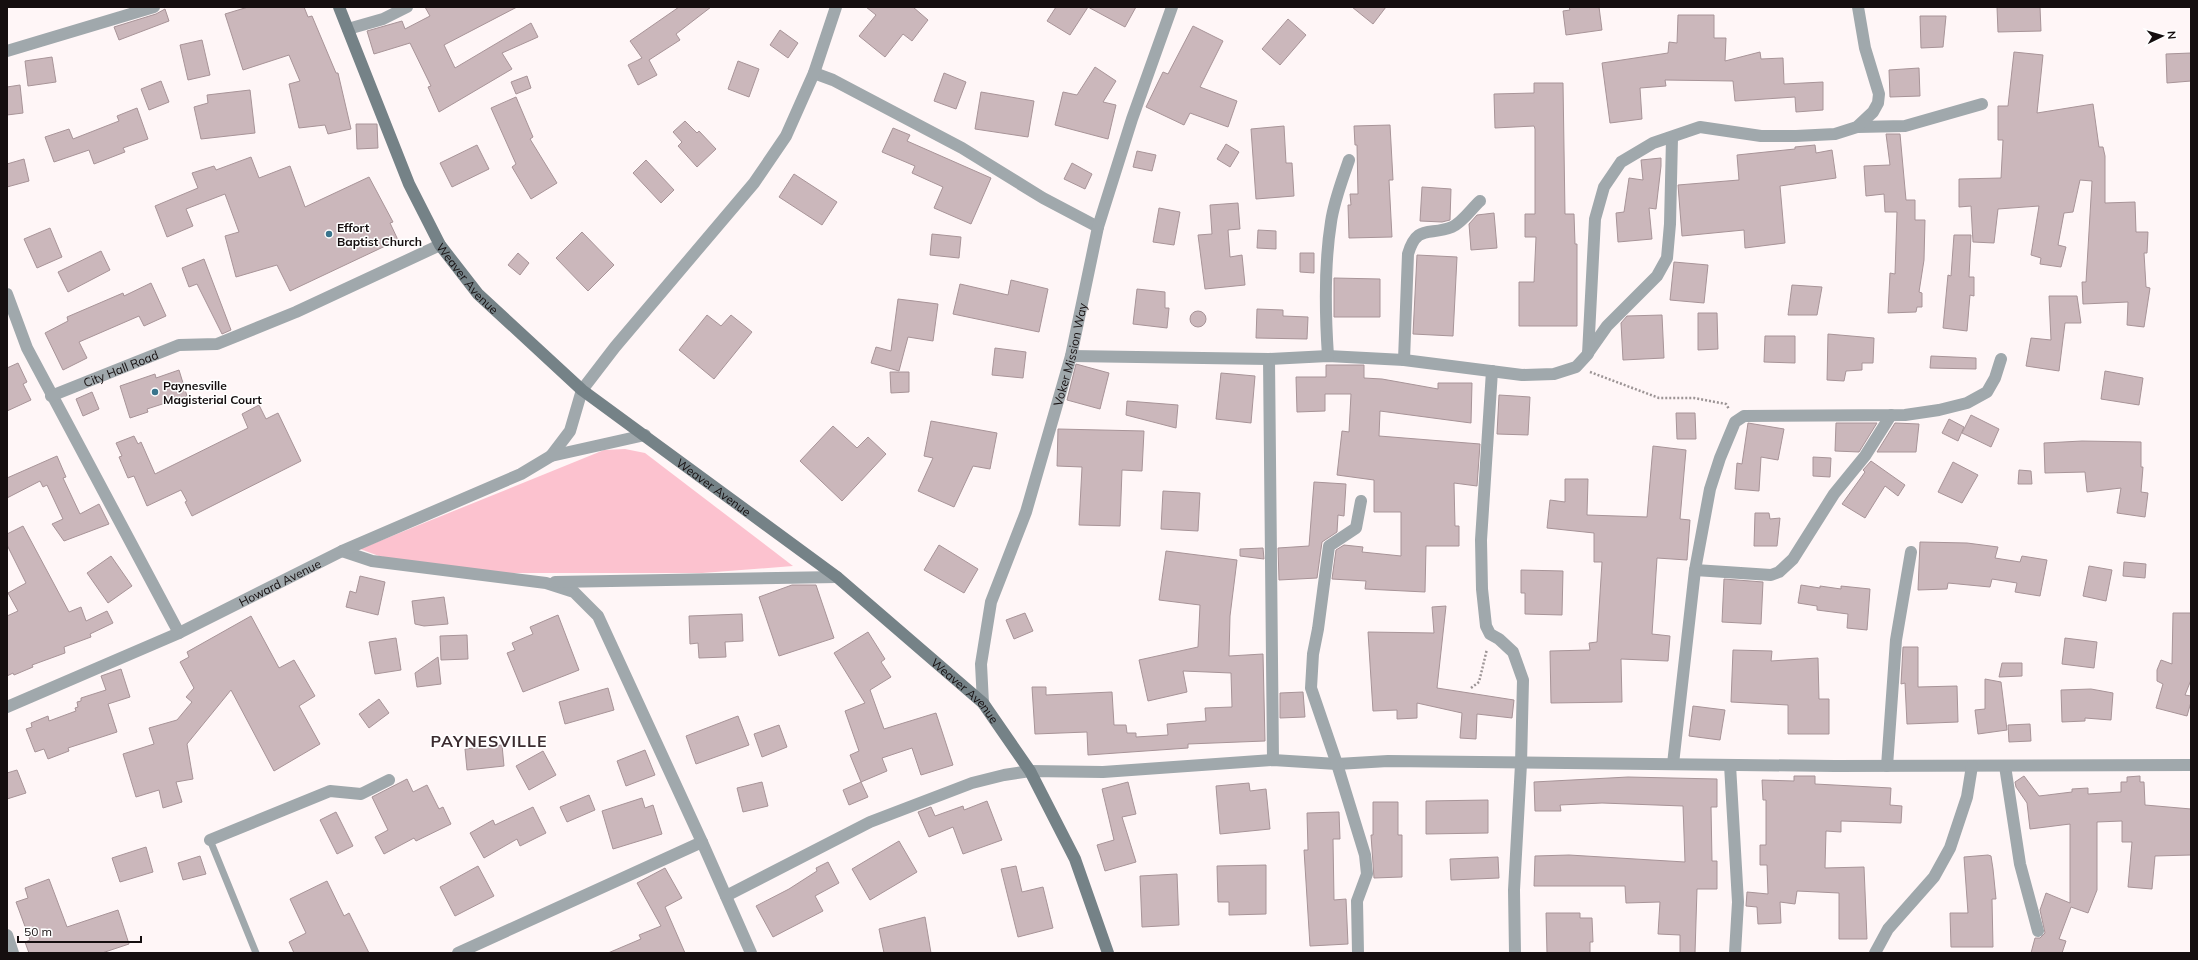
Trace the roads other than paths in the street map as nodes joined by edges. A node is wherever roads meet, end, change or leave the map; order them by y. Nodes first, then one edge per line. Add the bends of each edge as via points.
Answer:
1 (154, 7) edge
2 (339, 7) edge
3 (407, 7) edge
4 (836, 7) edge
5 (1172, 7) edge
6 (1858, 7) edge
7 (348, 29) junction
8 (7, 51) edge
9 (814, 73) junction
10 (1982, 104) dead end
11 (1858, 126) junction
12 (1672, 138) junction
13 (1348, 160) dead end
14 (1480, 201) dead end
15 (1098, 227) junction
16 (440, 245) junction
17 (7, 294) edge
18 (1588, 354) junction
19 (1071, 356) junction
20 (1328, 356) junction
21 (1268, 359) junction
22 (2001, 359) dead end
23 (1404, 360) junction
24 (1492, 371) junction
25 (582, 390) junction
26 (51, 396) junction
27 (1891, 415) junction
28 (645, 435) junction
29 (551, 456) junction
30 (1361, 501) dead end
31 (342, 551) junction
32 (1911, 552) dead end
33 (1695, 570) junction
34 (837, 577) junction
35 (546, 582) junction
36 (179, 633) junction
37 (983, 703) junction
38 (7, 707) edge
39 (1273, 760) junction
40 (1337, 764) junction
41 (1521, 764) junction
42 (1672, 764) junction
43 (1730, 765) junction
44 (2191, 765) edge
45 (1887, 766) junction
46 (1972, 766) junction
47 (2005, 766) junction
48 (1030, 771) junction
49 (389, 780) dead end
50 (210, 840) joint
51 (702, 842) junction
52 (726, 896) junction
53 (2038, 931) dead end
54 (7, 935) edge
55 (13, 953) edge
56 (256, 953) edge
57 (458, 953) edge
58 (751, 953) edge
59 (1108, 953) edge
60 (1358, 953) edge
61 (1515, 953) edge
62 (1735, 953) edge
63 (1875, 953) edge

1 - 8 street
2 - 7 street, Weaver Avenue
3 - 7 street via 383,19
4 - 9 street
5 - 15 street, Voker Mission Way via 1132,119
6 - 11 street via 1865,48 1879,94 1873,112
7 - 16 street, Weaver Avenue via 409,184
9 - 15 street via 833,80 962,148 1043,198
9 - 25 street via 786,136 754,183 615,347
10 - 11 street via 1905,126
11 - 12 street via 1835,134 1796,136 1761,136 1700,127
12 - 18 street via 1667,258 1658,276 1607,326
12 - 18 street via 1653,143 1621,162 1604,187 1595,219
13 - 20 street via 1336,196 1328,248
14 - 23 street via 1453,226 1422,233 1412,240 1408,254
15 - 19 street, Voker Mission Way
16 - 25 street, Weaver Avenue via 491,308
16 - 26 street, City Hall Road via 296,312 217,344 178,345
17 - 26 street via 27,348
18 - 24 street via 1576,367 1554,374 1522,375
19 - 21 street
19 - 37 street, Voker Mission Way via 1026,512 991,602 981,664
20 - 21 street
20 - 23 street
21 - 39 street
22 - 27 street via 1987,392 1974,399 1939,410
23 - 24 street
24 - 41 street via 1481,540 1482,589 1486,626 1490,634 1513,652 1523,680
25 - 28 street, Weaver Avenue
25 - 29 street, Howard Avenue via 570,432
26 - 36 street
27 - 33 street via 1865,456 1834,494 1793,559 1779,572 1770,575
27 - 33 street via 1763,415 1744,416 1738,420 1723,451 1710,489
28 - 29 street, Howard Avenue
28 - 34 street, Weaver Avenue
29 - 31 street, Howard Avenue via 521,474
30 - 40 street via 1356,528 1329,546 1313,654 1311,688
31 - 35 street via 372,561
31 - 36 street, Howard Avenue
32 - 45 street via 1896,640
33 - 42 street
34 - 35 street
34 - 37 street, Weaver Avenue
35 - 51 street via 574,592 598,616
36 - 38 street, Howard Avenue
37 - 48 street, Weaver Avenue
39 - 40 street
39 - 48 street via 1103,772
40 - 41 street via 1388,761
40 - 60 street via 1359,834 1367,874 1356,901
41 - 42 street
41 - 61 street via 1514,890
42 - 43 street
43 - 45 street
43 - 62 street via 1738,902
44 - 47 street
45 - 46 street
46 - 47 street
46 - 63 street via 1967,797 1950,848 1934,877 1888,928
47 - 53 street via 2020,864
48 - 52 street via 972,783 870,822
48 - 59 street, Weaver Avenue via 1075,860
49 - 50 street via 361,794 330,791
50 - 56 lane
51 - 52 street
51 - 57 street
52 - 58 street
54 - 55 street

